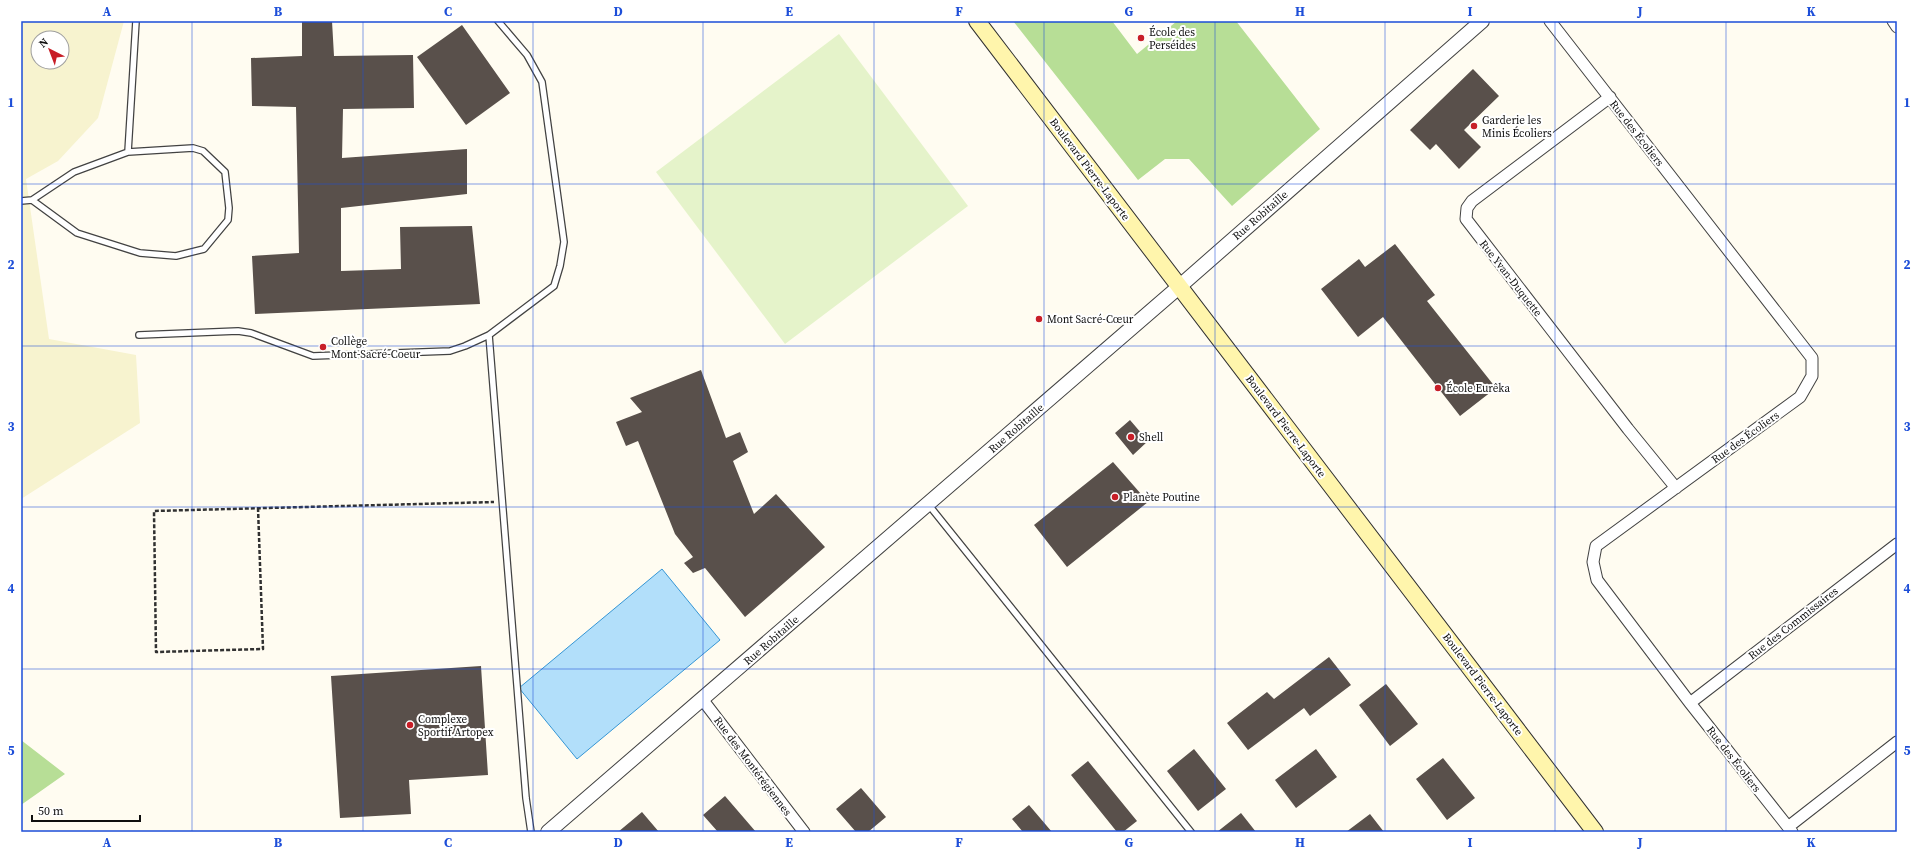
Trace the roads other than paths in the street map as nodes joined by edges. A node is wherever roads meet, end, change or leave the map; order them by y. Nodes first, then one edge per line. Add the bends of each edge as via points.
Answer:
1 (136, 21) edge
2 (498, 21) edge
3 (977, 21) edge
4 (1482, 21) edge
5 (1550, 21) edge
6 (1893, 21) edge
7 (1897, 27) edge
8 (1610, 97) junction
9 (128, 152) junction
10 (21, 200) edge
11 (32, 200) junction
12 (1180, 286) junction
13 (139, 335) dead end
14 (489, 335) junction
15 (1676, 488) junction
16 (928, 504) junction
17 (1897, 544) edge
18 (702, 699) junction
19 (1690, 703) junction
20 (1897, 742) edge
21 (1790, 830) edge
22 (531, 832) edge
23 (548, 832) edge
24 (804, 832) edge
25 (1191, 832) edge
26 (1594, 832) edge

1 - 9 lane
2 - 14 lane via 527,55 542,82 564,242 554,286
3 - 12 main road, Boulevard Pierre-Laporte
4 - 12 street, Rue Robitaille
5 - 8 street, Rue des Écoliers
6 - 7 street
8 - 15 street, Rue des Écoliers via 1812,358 1812,376 1800,397
8 - 15 street, Rue Yvan-Duquette via 1472,201 1467,208 1466,219
9 - 11 lane via 74,172
9 - 11 lane via 193,148 203,151 224,172 228,220 204,249 176,256 140,253 77,232
10 - 11 lane
12 - 16 street, Rue Robitaille
12 - 26 main road, Boulevard Pierre-Laporte
13 - 14 lane via 238,331 251,333 313,356 450,350
14 - 22 lane via 526,798
15 - 19 street, Rue des Écoliers via 1596,546 1593,562 1597,580
16 - 18 street, Rue Robitaille
16 - 25 lane
17 - 19 street, Rue des Commissaires
18 - 23 street, Rue Robitaille
18 - 24 street, Rue des Montérégiennes
19 - 21 street, Rue des Écoliers
20 - 21 street

